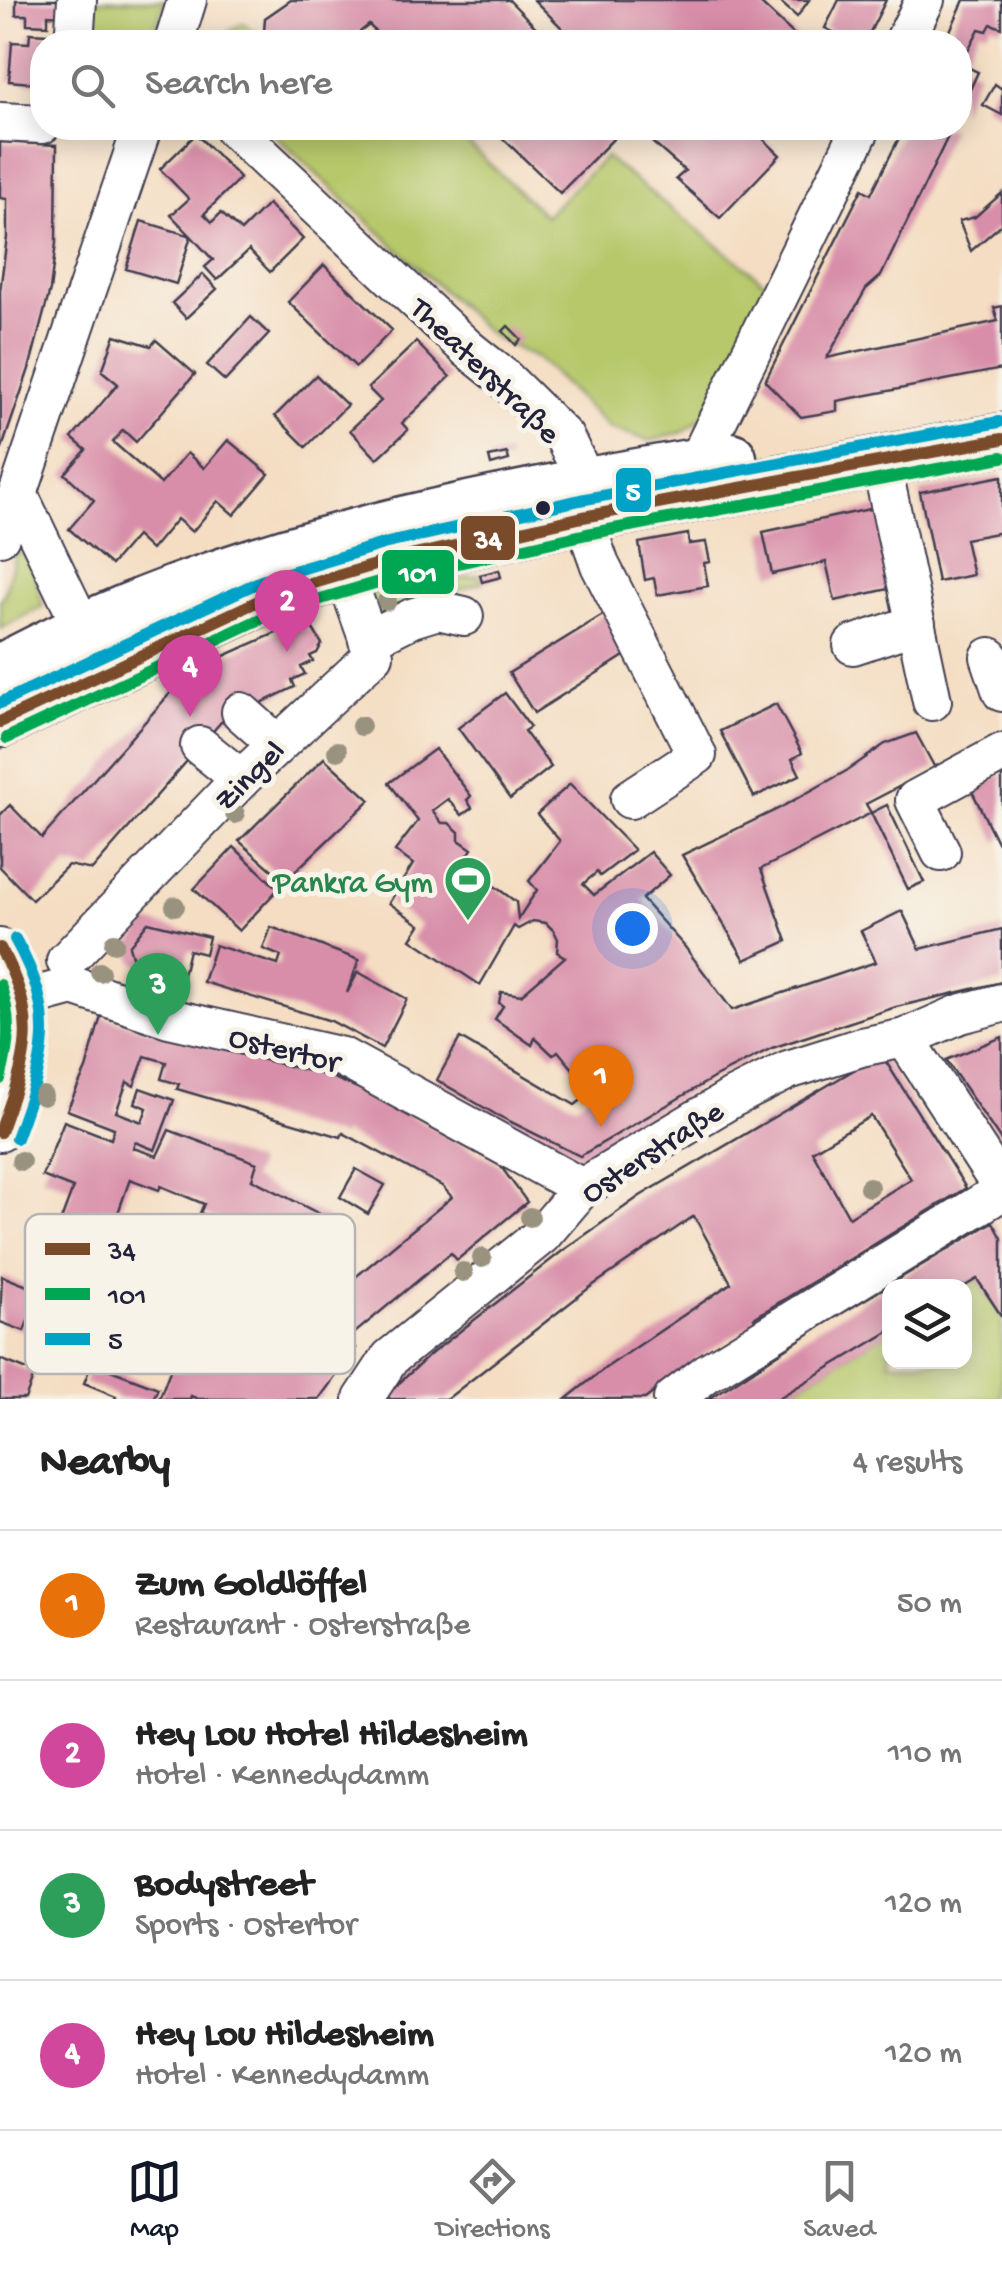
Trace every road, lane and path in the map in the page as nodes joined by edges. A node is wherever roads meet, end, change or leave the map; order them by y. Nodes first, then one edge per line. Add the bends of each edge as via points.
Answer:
1 (78, 0) edge
2 (187, 0) edge
3 (925, 0) edge
4 (75, 30) edge
5 (178, 30) edge
6 (910, 30) edge
7 (0, 122) edge
8 (30, 123) edge
9 (138, 140) edge
10 (246, 140) edge
11 (856, 140) edge
12 (1002, 411) edge
13 (1002, 439) edge
14 (707, 462) junction
15 (881, 462) junction
16 (18, 494) junction
17 (582, 500) junction
18 (0, 536) edge
19 (346, 574) junction
20 (464, 616) dead end
21 (916, 624) junction
22 (83, 628) junction
23 (368, 640) junction
24 (853, 646) dead end
25 (990, 656) dead end
26 (0, 670) edge
27 (1002, 692) edge
28 (932, 701) dead end
29 (241, 712) dead end
30 (0, 722) edge
31 (277, 744) junction
32 (200, 746) dead end
33 (1002, 753) edge
34 (241, 779) junction
35 (630, 799) dead end
36 (941, 852) dead end
37 (0, 948) edge
38 (66, 961) dead end
39 (13, 990) edge
40 (1002, 1003) edge
41 (906, 1038) junction
42 (0, 1132) edge
43 (582, 1188) junction
44 (1002, 1189) edge
45 (363, 1399) edge
46 (673, 1399) edge

1 - 4 street
2 - 5 street
3 - 6 street
7 - 8 street
9 - 16 street
10 - 17 street, Theaterstraße via 564,437 577,463
11 - 14 street via 706,444
12 - 14 main road
13 - 15 main road
14 - 17 main road
15 - 17 main road
15 - 21 street
16 - 18 street
16 - 22 street
17 - 19 main road
17 - 22 main road via 440,513 329,541
17 - 35 street, Theaterstraße via 600,565 697,755
19 - 23 street
19 - 30 main road via 266,597
20 - 23 street via 438,610
21 - 24 street
21 - 28 street
22 - 26 main road
23 - 31 street, Zingel via 374,655
25 - 27 street
29 - 31 street
31 - 34 street, Zingel
32 - 34 street
33 - 36 street via 915,800
34 - 38 street, Zingel
37 - 39 street via 13,968
39 - 42 street via 30,1032
39 - 43 street, Ostertor via 73,986 169,1018 342,1058
40 - 41 street, Osterstraße
41 - 43 street, Osterstraße via 788,1070
41 - 44 street
43 - 45 street, Osterstraße via 542,1234 390,1358
44 - 46 street

